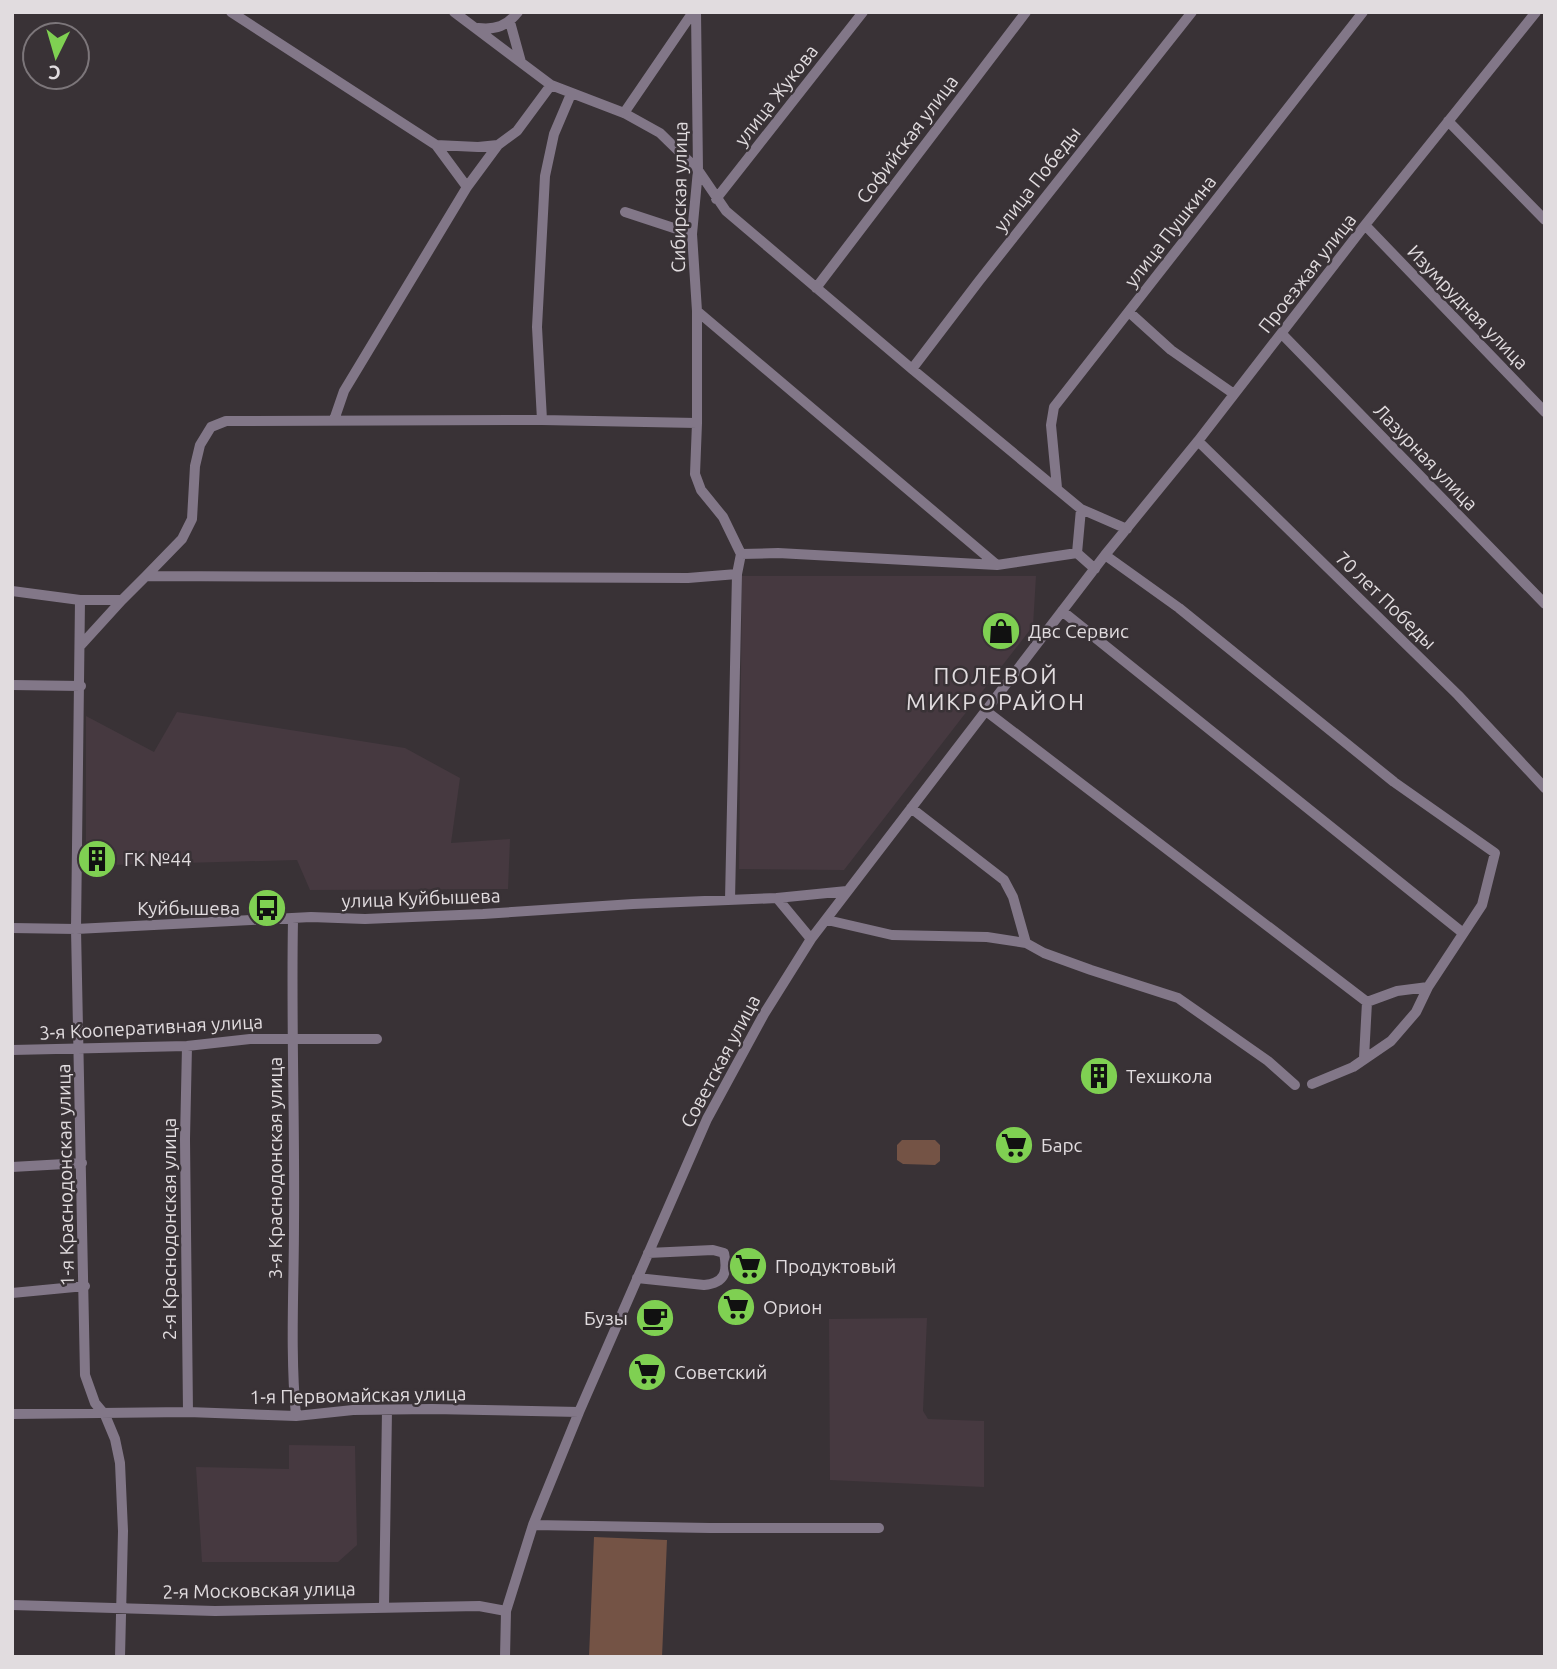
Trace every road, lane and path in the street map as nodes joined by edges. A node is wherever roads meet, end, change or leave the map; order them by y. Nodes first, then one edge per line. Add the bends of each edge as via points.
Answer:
1 (231, 12) edge
2 (454, 12) edge
3 (518, 12) edge
4 (694, 12) edge
5 (863, 12) edge
6 (1026, 12) edge
7 (1192, 12) edge
8 (1363, 12) edge
9 (1536, 12) edge
10 (510, 22) junction
11 (475, 27) junction
12 (521, 62) junction
13 (551, 85) junction
14 (571, 94) junction
15 (624, 113) junction
16 (1448, 121) junction
17 (436, 145) junction
18 (498, 145) junction
19 (698, 170) junction
20 (467, 187) junction
21 (716, 199) junction
22 (625, 212) dead end
23 (1545, 220) edge
24 (1365, 225) junction
25 (692, 234) junction
26 (816, 288) junction
27 (697, 311) junction
28 (1129, 312) junction
29 (1282, 334) junction
30 (912, 369) junction
31 (1234, 394) junction
32 (1545, 412) edge
33 (334, 420) junction
34 (542, 420) junction
35 (697, 423) junction
36 (1198, 441) junction
37 (1056, 488) junction
38 (1081, 509) junction
39 (1127, 529) junction
40 (1077, 553) junction
41 (741, 554) junction
42 (1105, 555) junction
43 (997, 565) junction
44 (1095, 569) junction
45 (737, 574) junction
46 (146, 576) junction
47 (12, 591) edge
48 (80, 600) junction
49 (122, 600) junction
50 (1545, 604) edge
51 (1062, 611) junction
52 (80, 645) junction
53 (12, 685) edge
54 (81, 686) junction
55 (986, 711) junction
56 (1545, 789) edge
57 (911, 808) junction
58 (847, 891) junction
59 (777, 898) junction
60 (730, 900) junction
61 (293, 920) junction
62 (827, 920) junction
63 (12, 928) edge
64 (76, 929) junction
65 (1463, 933) junction
66 (811, 939) junction
67 (1026, 943) junction
68 (1428, 987) junction
69 (1367, 1002) junction
70 (291, 1038) junction
71 (377, 1039) dead end
72 (187, 1046) junction
73 (80, 1049) junction
74 (12, 1050) edge
75 (1364, 1058) junction
76 (1312, 1084) dead end
77 (1295, 1085) dead end
78 (82, 1163) junction
79 (12, 1167) edge
80 (648, 1253) junction
81 (637, 1278) junction
82 (85, 1286) junction
83 (12, 1293) edge
84 (387, 1410) junction
85 (188, 1412) junction
86 (579, 1412) junction
87 (12, 1414) edge
88 (105, 1415) junction
89 (296, 1416) junction
90 (533, 1525) junction
91 (879, 1528) dead end
92 (12, 1605) edge
93 (384, 1607) junction
94 (121, 1608) junction
95 (506, 1611) junction
96 (120, 1657) edge
97 (505, 1657) edge

1 - 17 street
2 - 11 street
3 - 10 street
4 - 15 street
4 - 19 street, Сибирская улица
5 - 21 street, улица Жукова
6 - 26 street, Софийская улица
7 - 30 street, улица Победы
8 - 28 street, улица Пушкина
9 - 16 street, Проезжая улица
10 - 11 street via 491,30
10 - 12 street
11 - 12 street
12 - 13 street
13 - 14 street
13 - 18 street via 517,131
14 - 15 street
14 - 34 street via 554,134 545,176 537,327
15 - 19 street via 660,133
16 - 23 street
16 - 24 street, Проезжая улица
17 - 18 street
17 - 20 street
18 - 20 street
19 - 21 street
19 - 25 street, Сибирская улица
20 - 33 street via 344,391
21 - 26 street
22 - 25 street
24 - 29 street, Проезжая улица
24 - 32 street, Изумрудная улица
25 - 27 street, Сибирская улица
26 - 30 street
27 - 35 street, Сибирская улица
27 - 43 street
28 - 31 street via 1171,350
28 - 37 street, улица Пушкина via 1054,407
29 - 31 street, Проезжая улица
29 - 50 street, Лазурная улица
30 - 37 street
31 - 36 street, Проезжая улица
33 - 34 street
33 - 46 street via 226,421 211,427 195,466 192,519 182,539
34 - 35 street
35 - 41 street, Сибирская улица via 695,474
36 - 39 street, Проезжая улица
36 - 56 street, 70 лет Победы via 1458,695
37 - 38 street
38 - 39 street
38 - 40 street
39 - 42 street, Проезжая улица
40 - 43 street
40 - 44 street
41 - 43 street
41 - 45 street
42 - 44 street, Советская улица
42 - 65 street via 1179,608 1394,782 1494,853 1482,905
44 - 51 street, Советская улица
45 - 46 street via 688,578
45 - 60 street
46 - 49 street
47 - 48 street
48 - 49 street
48 - 52 street, 1-я Краснодонская улица
49 - 52 street
51 - 55 street, Советская улица
51 - 65 street
52 - 54 street, 1-я Краснодонская улица
53 - 54 street
54 - 64 street, 1-я Краснодонская улица
55 - 57 street, Советская улица
55 - 69 street
57 - 58 street, Советская улица
57 - 67 street via 1004,880
58 - 59 street, улица Куйбышева
58 - 62 street, Советская улица
59 - 60 street, улица Куйбышева
59 - 66 street
60 - 61 street, улица Куйбышева
61 - 64 street, улица Куйбышева
61 - 70 street, 3-я Краснодонская улица
62 - 66 street, Советская улица
62 - 67 street via 892,934
63 - 64 street, улица Куйбышева
64 - 73 street, 1-я Краснодонская улица
65 - 68 street
66 - 80 street, Советская улица via 707,1119
67 - 77 street via 1178,998
68 - 69 street via 1397,991
68 - 75 street via 1416,1013 1391,1041
69 - 75 street
70 - 71 street, 3-я Кооперативная улица
70 - 72 street, 3-я Кооперативная улица
70 - 89 street, 3-я Краснодонская улица
72 - 73 street, 3-я Кооперативная улица
72 - 85 street, 2-я Краснодонская улица
73 - 74 street, 3-я Кооперативная улица
73 - 78 street, 1-я Краснодонская улица
75 - 76 street
78 - 79 street
78 - 82 street, 1-я Краснодонская улица
80 - 81 street, Советская улица
80 - 81 street via 713,1250 724,1254 727,1266 715,1284
81 - 86 street, Советская улица
82 - 83 street
82 - 88 street, 1-я Краснодонская улица via 85,1375 95,1403
84 - 86 street, 1-я Первомайская улица
84 - 89 street, 1-я Первомайская улица
84 - 93 street
85 - 88 street, 1-я Первомайская улица
85 - 89 street, 1-я Первомайская улица
86 - 90 street, Советская улица
87 - 88 street, 1-я Первомайская улица
88 - 94 street, 1-я Краснодонская улица via 120,1463
90 - 91 street
90 - 95 street, Советская улица
92 - 94 street, 2-я Московская улица
93 - 94 street, 2-я Московская улица
93 - 95 street, 2-я Московская улица via 479,1606
94 - 96 street, 1-я Краснодонская улица
95 - 97 street, Советская улица

